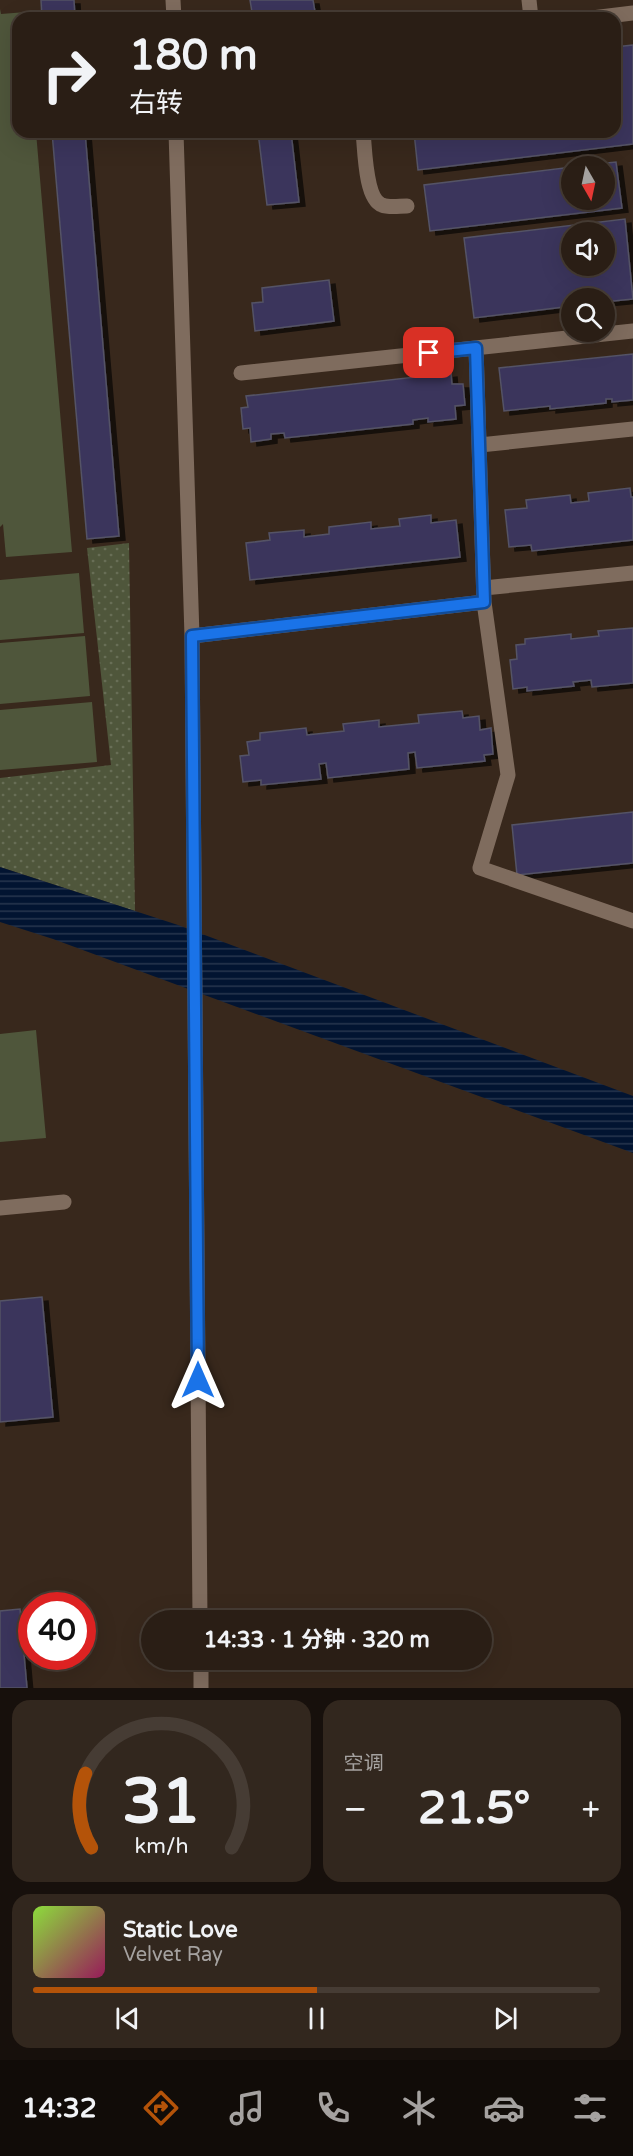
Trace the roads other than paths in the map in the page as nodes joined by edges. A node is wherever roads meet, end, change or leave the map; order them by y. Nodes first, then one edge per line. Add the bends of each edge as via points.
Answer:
1 (176, 138) edge
2 (364, 138) edge
3 (406, 206) dead end
4 (633, 331) edge
5 (476, 348) junction
6 (241, 373) dead end
7 (633, 429) edge
8 (480, 446) junction
9 (633, 573) edge
10 (484, 595) junction
11 (192, 636) junction
12 (633, 921) edge
13 (64, 1202) dead end
14 (0, 1208) edge
15 (200, 1610) edge
16 (201, 1670) edge
17 (201, 1688) edge

1 - 11 street
2 - 3 street via 369,185 377,202 385,207
4 - 5 street
5 - 6 street
5 - 8 street
7 - 8 street
8 - 10 street
9 - 10 street
10 - 11 street
10 - 12 street via 508,775 480,868
11 - 15 street
13 - 14 street
16 - 17 street

